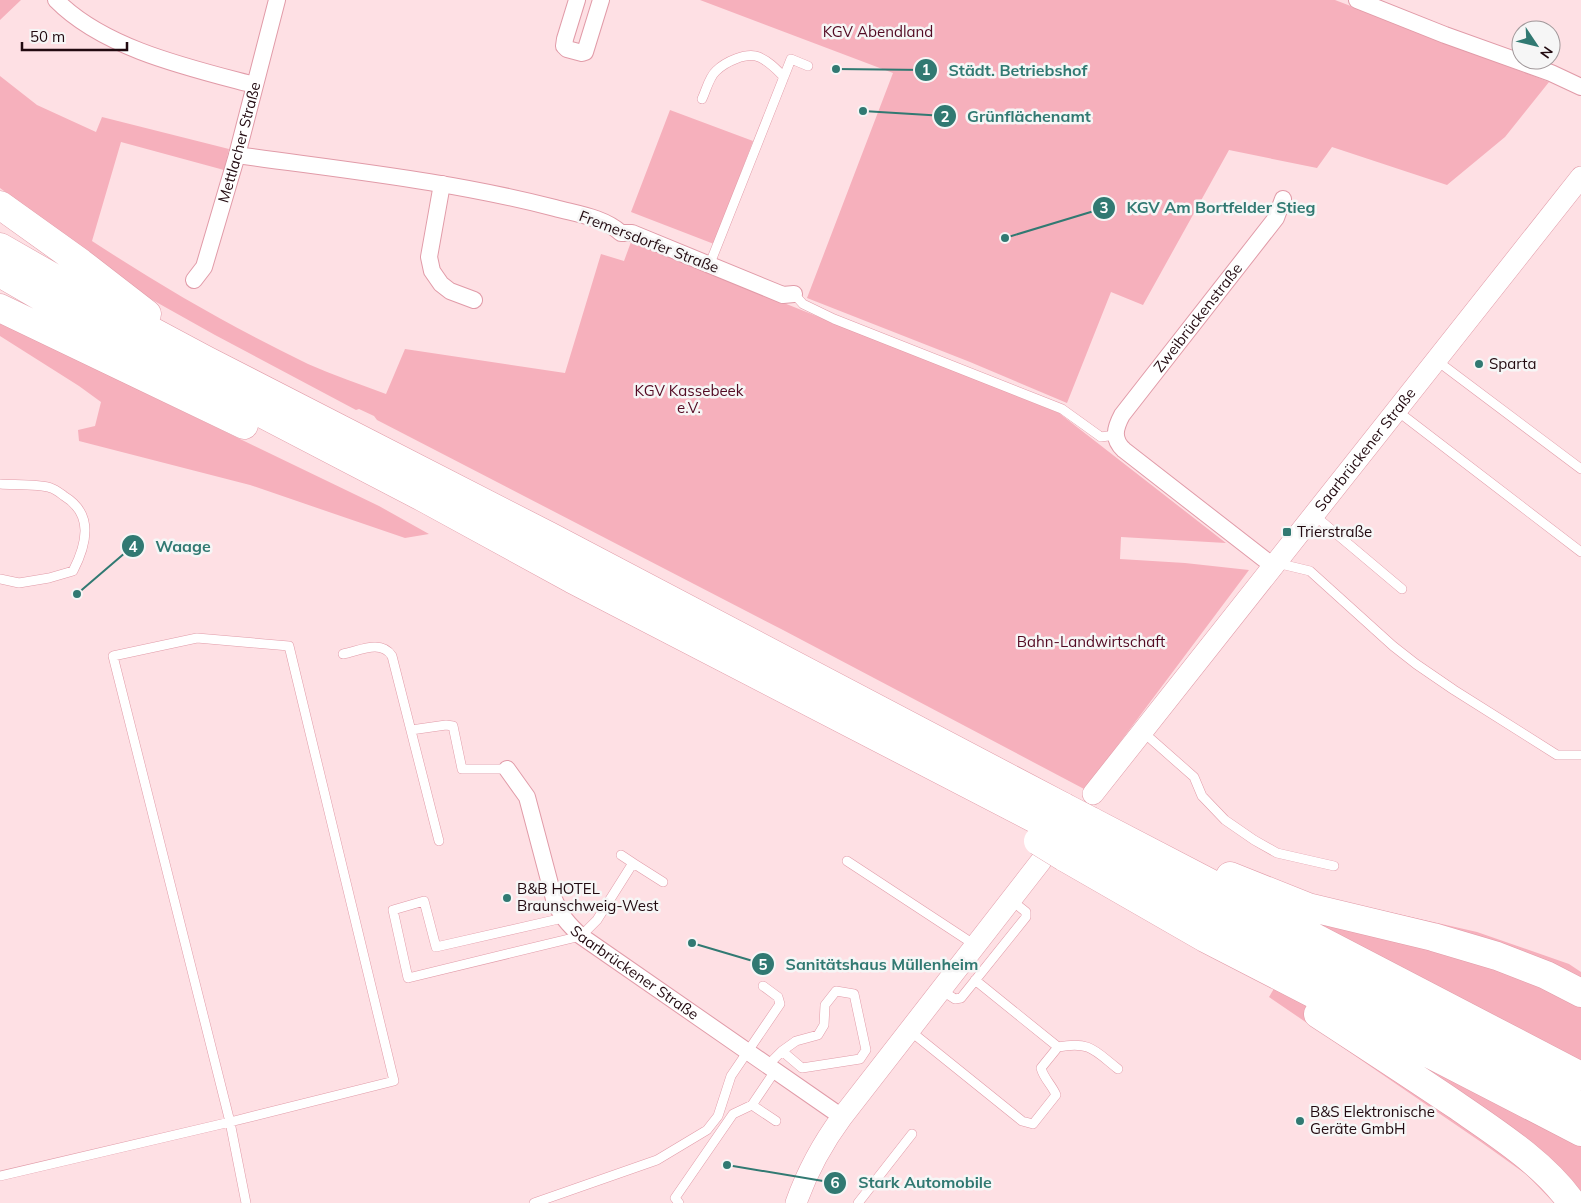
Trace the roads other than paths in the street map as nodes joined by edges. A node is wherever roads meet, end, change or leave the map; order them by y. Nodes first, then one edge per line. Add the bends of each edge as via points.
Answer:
1 (56, 0) edge
2 (277, 0) edge
3 (577, 0) edge
4 (601, 0) edge
5 (1356, 0) edge
6 (808, 66) dead end
7 (784, 77) junction
8 (254, 85) junction
9 (1581, 88) edge
10 (702, 99) dead end
11 (237, 155) junction
12 (1581, 177) edge
13 (442, 184) junction
14 (1283, 199) dead end
15 (0, 205) edge
16 (0, 247) edge
17 (710, 266) junction
18 (0, 273) edge
19 (194, 280) dead end
20 (794, 294) joint
21 (474, 300) dead end
22 (0, 308) edge
23 (206, 360) junction
24 (1436, 360) junction
25 (1396, 410) junction
26 (1115, 435) junction
27 (1581, 469) edge
28 (0, 484) edge
29 (1313, 514) junction
30 (468, 523) junction
31 (1581, 552) edge
32 (1275, 562) junction
33 (0, 579) edge
34 (1402, 588) dead end
35 (343, 654) dead end
36 (411, 730) junction
37 (1142, 731) junction
38 (1581, 755) edge
39 (507, 769) joint
40 (1093, 794) dead end
41 (1061, 836) junction
42 (439, 841) dead end
43 (621, 855) dead end
44 (847, 860) dead end
45 (633, 863) junction
46 (1334, 866) dead end
47 (663, 882) dead end
48 (1011, 900) junction
49 (563, 918) junction
50 (581, 936) junction
51 (1205, 938) junction
52 (976, 945) junction
53 (975, 980) junction
54 (763, 986) dead end
55 (940, 990) junction
56 (1581, 994) edge
57 (909, 1030) junction
58 (1058, 1047) junction
59 (782, 1051) junction
60 (749, 1052) junction
61 (772, 1068) junction
62 (1118, 1069) dead end
63 (1581, 1076) edge
64 (752, 1105) junction
65 (1581, 1106) edge
66 (842, 1117) junction
67 (776, 1121) dead end
68 (230, 1122) junction
69 (1581, 1132) edge
70 (912, 1134) dead end
71 (0, 1176) edge
72 (246, 1203) edge
73 (534, 1203) edge
74 (679, 1203) edge
75 (796, 1203) edge
76 (858, 1203) edge
77 (1572, 1203) edge

1 - 8 street via 85,23 120,42 180,66
2 - 8 street, Mettlacher Straße
3 - 4 street via 564,46 582,53
5 - 9 street via 1551,73
6 - 7 lane via 791,59
7 - 10 lane via 772,64 757,56 741,58 715,72
7 - 17 lane
8 - 11 street, Mettlacher Straße
11 - 13 street, Fremersdorfer Straße
11 - 19 street, Mettlacher Straße via 204,268
12 - 24 street, Saarbrückener Straße
13 - 17 street, Fremersdorfer Straße via 509,196 585,216
13 - 21 street via 429,257 432,271 441,284
14 - 26 street, Zweibrückenstraße via 1276,218 1122,415
15 - 23 highway
16 - 23 highway
17 - 20 street, Fremersdorfer Straße via 783,295
18 - 30 highway via 67,312
20 - 26 lane via 803,304 834,319 1062,409 1101,437
22 - 30 highway via 402,499
23 - 41 highway via 621,573
24 - 25 street, Saarbrückener Straße
24 - 27 lane
25 - 29 street, Saarbrückener Straße
25 - 31 lane
26 - 32 street via 1124,450
28 - 33 lane via 51,488 72,500 84,515 85,537 81,556 73,571 19,583
29 - 32 street, Saarbrückener Straße
29 - 34 lane
30 - 41 highway
32 - 37 street, Saarbrückener Straße
32 - 38 lane via 1310,570 1416,664 1557,755
35 - 36 lane via 379,646 390,653
36 - 39 lane via 446,724 454,726 462,769
36 - 42 lane
37 - 40 street, Saarbrückener Straße
37 - 46 lane via 1194,777 1202,796 1225,820 1277,853
39 - 49 street, Saarbrückener Straße via 527,797 550,887
41 - 48 street
41 - 51 highway
41 - 56 highway via 1308,907 1489,954 1546,975
41 - 63 highway
41 - 65 highway
43 - 45 lane
44 - 52 lane
45 - 47 lane
45 - 50 lane via 597,920
48 - 52 street
48 - 53 lane via 1026,912 1026,917
49 - 50 street, Saarbrückener Straße
49 - 50 lane via 436,947 424,902 393,910 408,978
50 - 60 street, Saarbrückener Straße
51 - 69 highway
51 - 77 highway via 1519,1149
52 - 55 street
53 - 55 lane via 956,1000
53 - 58 lane
54 - 60 lane via 778,997 780,1004
55 - 57 street
57 - 58 lane via 1022,1122 1029,1124 1033,1124 1056,1095 1041,1068
57 - 66 street
58 - 62 lane via 1089,1046
59 - 59 lane via 802,1068 860,1059 866,1050 854,994 836,991 825,1005 824,1025 818,1034 796,1041
59 - 61 lane
60 - 61 street, Saarbrückener Straße
60 - 73 lane via 731,1076 718,1116 707,1130 657,1160
61 - 64 lane
61 - 66 street, Saarbrückener Straße
64 - 67 lane
64 - 74 lane via 733,1114 675,1198
66 - 75 street via 816,1155
68 - 68 lane via 114,656 197,638 289,646 394,1081
68 - 71 lane
68 - 72 lane
70 - 76 lane

